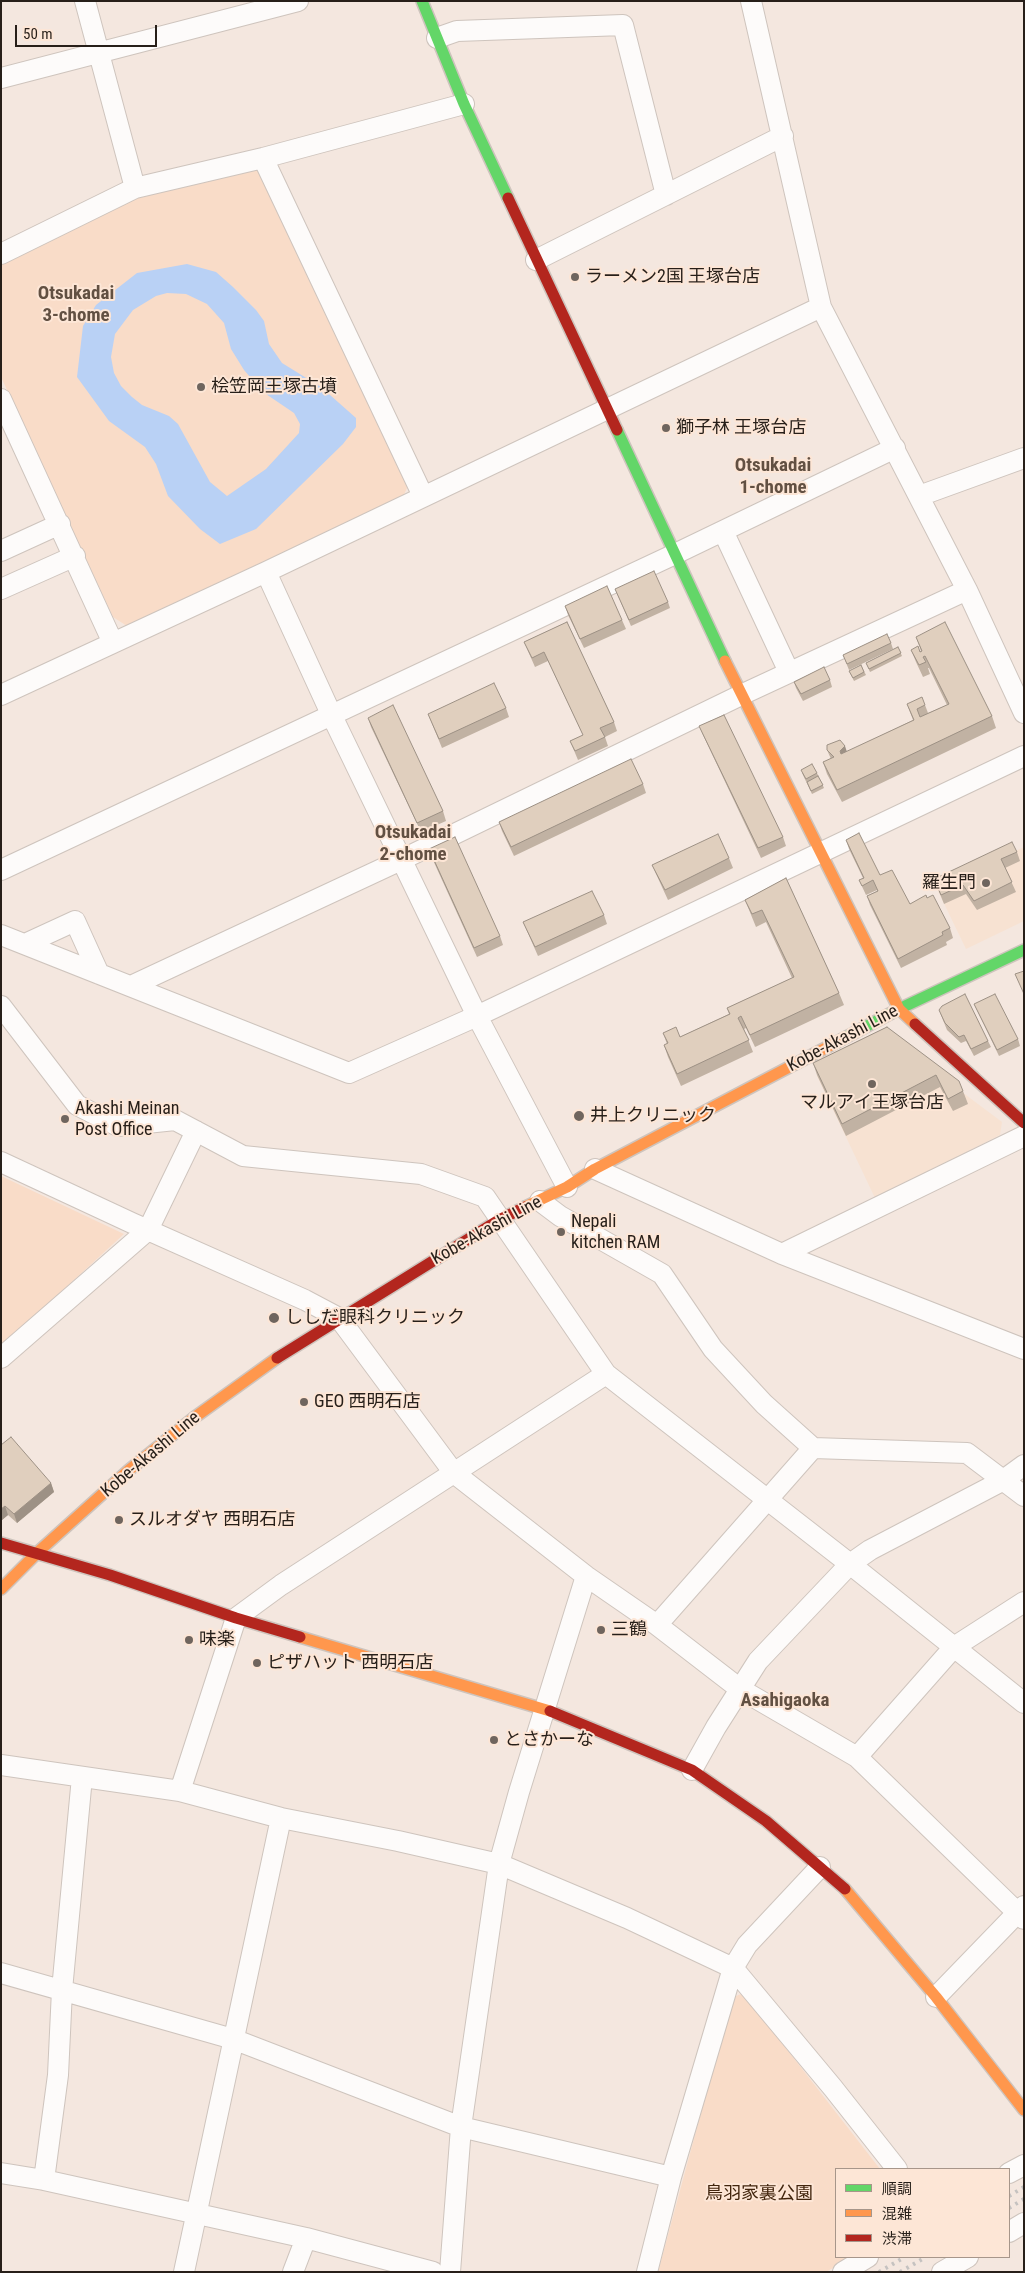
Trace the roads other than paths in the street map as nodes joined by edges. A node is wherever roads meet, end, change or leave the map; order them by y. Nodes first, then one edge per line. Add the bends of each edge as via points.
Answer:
1 (84, 1) edge
2 (298, 1) edge
3 (422, 1) edge
4 (751, 1) edge
5 (437, 38) junction
6 (98, 53) junction
7 (1, 78) edge
8 (464, 104) junction
9 (783, 136) junction
10 (263, 158) junction
11 (135, 188) junction
12 (666, 195) junction
13 (1, 254) edge
14 (536, 260) junction
15 (821, 307) junction
16 (2, 403) edge
17 (607, 408) junction
18 (895, 448) junction
19 (1024, 458) edge
20 (423, 496) junction
21 (919, 496) junction
22 (60, 524) junction
23 (723, 531) junction
24 (1, 551) edge
25 (675, 554) junction
26 (75, 556) junction
27 (266, 572) junction
28 (1, 589) edge
29 (967, 590) junction
30 (114, 642) junction
31 (789, 672) junction
32 (1, 695) edge
33 (741, 695) junction
34 (1024, 713) edge
35 (332, 716) junction
36 (1024, 756) edge
37 (820, 854) junction
38 (401, 860) junction
39 (1, 870) edge
40 (1, 935) edge
41 (25, 944) junction
42 (1024, 950) edge
43 (99, 974) junction
44 (131, 986) junction
45 (1, 1006) edge
46 (899, 1009) junction
47 (477, 1016) junction
48 (1024, 1123) edge
49 (196, 1131) junction
50 (1024, 1136) edge
51 (1, 1162) edge
52 (595, 1169) junction
53 (567, 1187) junction
54 (540, 1201) junction
55 (499, 1220) junction
56 (148, 1230) junction
57 (782, 1254) junction
58 (339, 1318) junction
59 (1024, 1349) edge
60 (1, 1358) edge
61 (606, 1374) junction
62 (812, 1448) junction
63 (1024, 1465) edge
64 (454, 1473) junction
65 (1002, 1481) junction
66 (1024, 1496) edge
67 (768, 1499) junction
68 (1, 1543) edge
69 (38, 1552) junction
70 (850, 1564) junction
71 (586, 1576) junction
72 (1, 1589) edge
73 (1024, 1602) edge
74 (236, 1618) junction
75 (657, 1626) junction
76 (954, 1647) junction
77 (740, 1689) junction
78 (1024, 1703) edge
79 (546, 1709) junction
80 (857, 1757) junction
81 (1, 1765) edge
82 (692, 1770) junction
83 (82, 1777) junction
84 (180, 1791) junction
85 (281, 1818) junction
86 (499, 1864) junction
87 (820, 1867) junction
88 (1022, 1912) edge
89 (733, 1968) junction
90 (1, 1973) edge
91 (62, 1990) junction
92 (936, 1997) junction
93 (233, 2039) junction
94 (1024, 2110) edge
95 (461, 2127) junction
96 (1024, 2164) edge
97 (896, 2168) edge
98 (1010, 2172) edge
99 (1, 2173) edge
100 (671, 2177) junction
101 (44, 2180) junction
102 (196, 2213) junction
103 (1024, 2223) edge
104 (1010, 2231) edge
105 (306, 2238) junction
106 (866, 2258) edge
107 (184, 2272) edge
108 (293, 2272) edge
109 (433, 2272) edge
110 (450, 2272) edge
111 (647, 2272) edge
112 (843, 2272) edge

1 - 6 street
2 - 6 street
3 - 5 street
4 - 9 street
5 - 8 street
5 - 12 street via 457,31 623,25
6 - 7 street
6 - 11 street
8 - 10 street
8 - 14 street
9 - 12 street
9 - 15 street
10 - 11 street
10 - 20 street
11 - 13 street
12 - 14 street
14 - 17 street
15 - 17 street
15 - 18 street
16 - 22 street
17 - 20 street
17 - 25 street
18 - 21 street
18 - 23 street
19 - 21 street
20 - 27 street
21 - 29 street
22 - 24 street
22 - 26 street
23 - 25 street
23 - 31 street
25 - 33 street
25 - 35 street
26 - 28 street
26 - 30 street
27 - 30 street
27 - 35 street
29 - 31 street
29 - 34 street
30 - 32 street
31 - 33 street
33 - 37 street
33 - 38 street
35 - 38 street
35 - 39 street
36 - 37 street
37 - 46 street
37 - 47 street
38 - 44 street
38 - 47 street
40 - 41 street
41 - 43 street
41 - 43 street via 75,921
42 - 46 street, Kobe-Akashi Line
43 - 44 street
44 - 47 street via 349,1073
45 - 49 street via 77,1105 118,1126 175,1120
46 - 48 street
46 - 52 street, Kobe-Akashi Line
47 - 53 street
49 - 55 street via 243,1156 421,1174 485,1197
49 - 56 street
50 - 57 street
51 - 56 street
52 - 53 street, Kobe-Akashi Line
52 - 57 street
53 - 54 street, Kobe-Akashi Line
54 - 55 street, Kobe-Akashi Line
54 - 62 street via 560,1216 662,1274 713,1349 764,1404
55 - 58 street, Kobe-Akashi Line
55 - 61 street
56 - 58 street
56 - 60 street
57 - 59 street
58 - 64 street
58 - 69 street, Kobe-Akashi Line via 195,1417 129,1470
61 - 64 street
61 - 67 street
62 - 65 street via 967,1453
62 - 67 street
63 - 65 street
64 - 71 street
64 - 74 street
65 - 66 street
65 - 70 street via 870,1550
67 - 70 street
67 - 75 street
68 - 69 street
69 - 72 street, Kobe-Akashi Line
69 - 74 street
70 - 76 street
70 - 77 street via 758,1662
71 - 75 street
71 - 79 street
73 - 76 street
74 - 79 street
74 - 84 street
75 - 77 street
76 - 78 street
76 - 80 street
77 - 80 street
77 - 82 street
79 - 82 street
79 - 86 street
80 - 88 street
81 - 83 street
82 - 87 street via 766,1821
83 - 84 street
83 - 91 street
84 - 85 street
85 - 86 street
85 - 93 street
86 - 89 street via 627,1918
86 - 95 street
87 - 89 street via 747,1944
87 - 92 street via 850,1893
88 - 92 street
89 - 97 street
89 - 100 street
90 - 91 street
91 - 93 street
91 - 101 street via 58,2075
92 - 94 street
93 - 95 street
93 - 102 street
95 - 100 street
95 - 110 street
96 - 98 street
99 - 101 street
100 - 111 street
101 - 102 street
102 - 105 street
102 - 107 street
103 - 104 street
105 - 108 street
105 - 109 street
106 - 112 street

